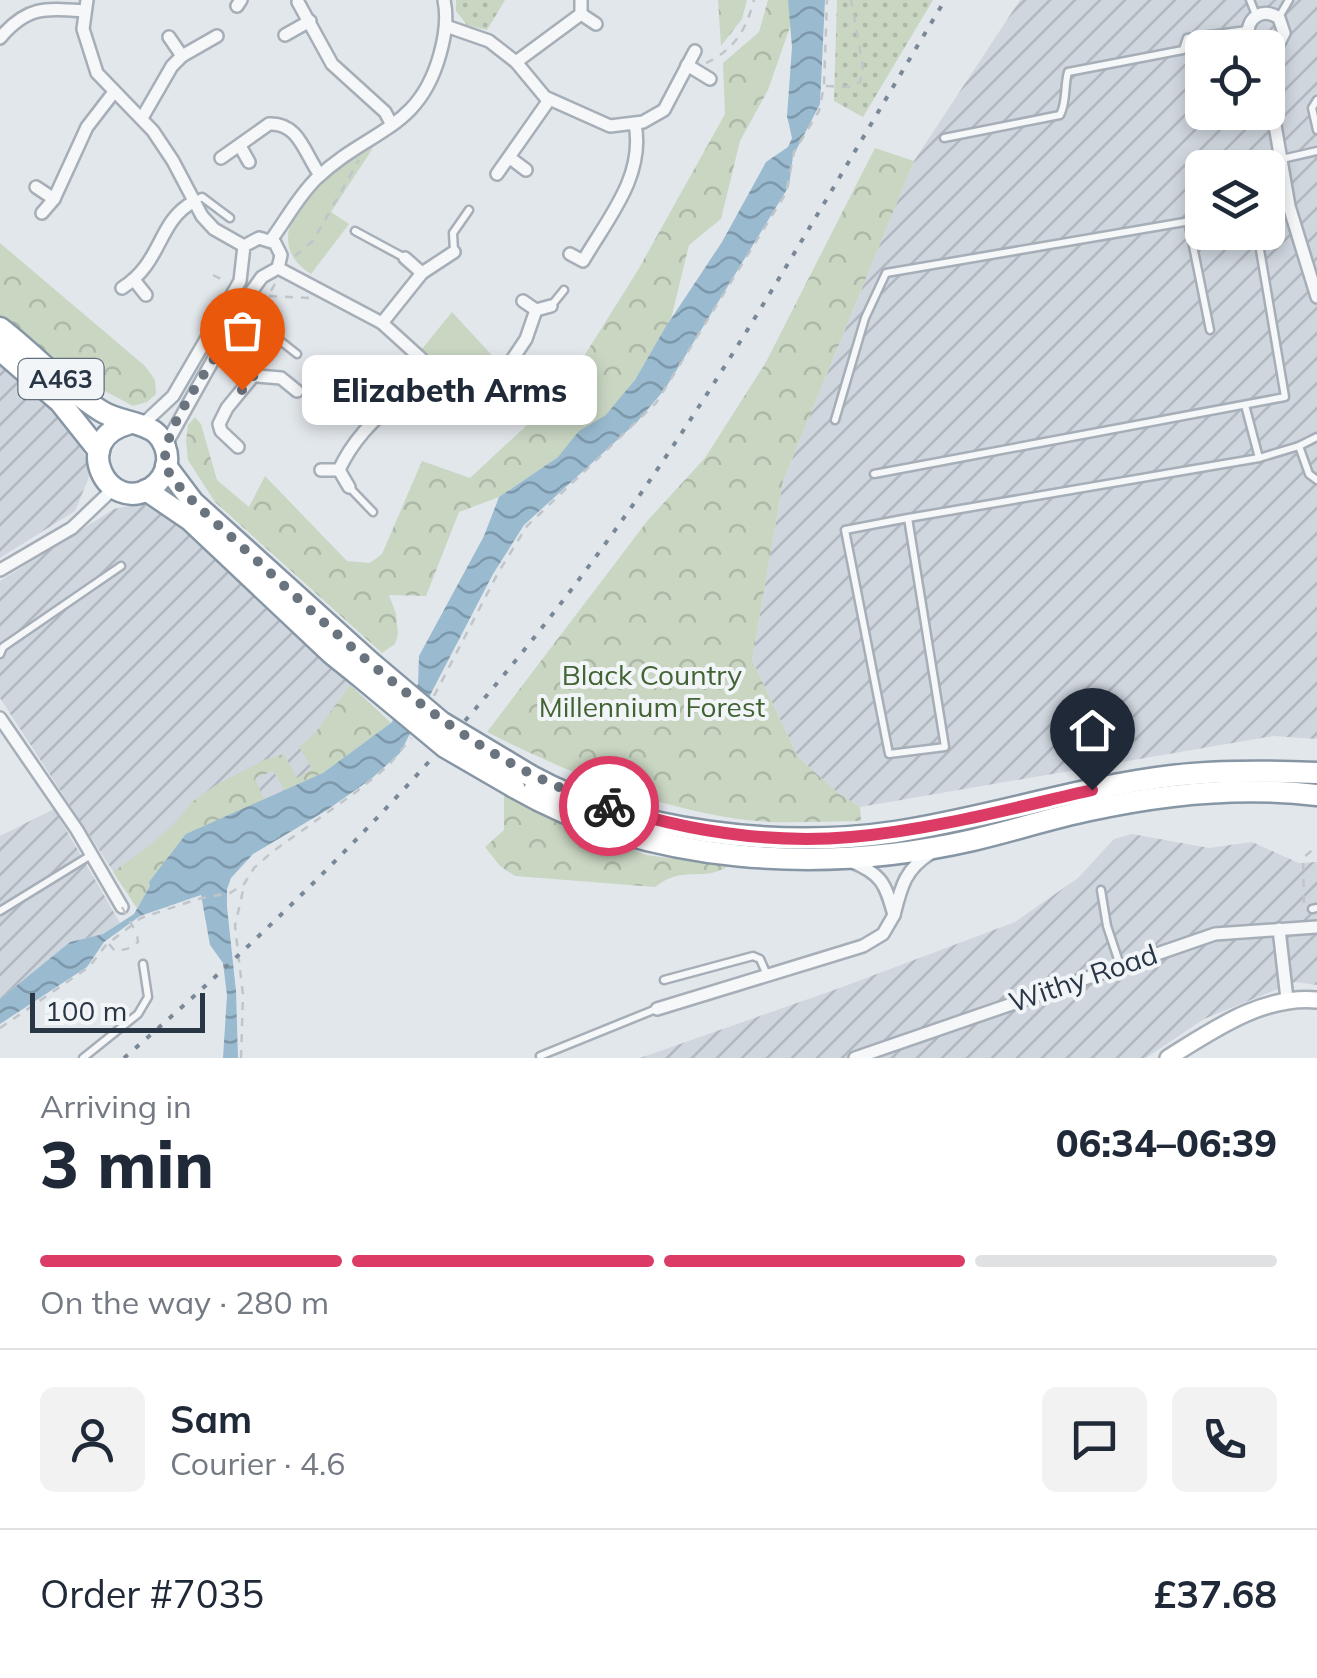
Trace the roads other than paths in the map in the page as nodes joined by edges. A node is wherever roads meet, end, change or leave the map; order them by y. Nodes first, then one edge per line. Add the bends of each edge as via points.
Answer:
1 (444, 0) edge
2 (581, 0) edge
3 (1250, 0) edge
4 (1289, 0) edge
5 (298, 2) edge
6 (85, 6) edge
7 (581, 14) junction
8 (1256, 15) junction
9 (1278, 18) junction
10 (310, 21) junction
11 (596, 24) dead end
12 (446, 26) junction
13 (1248, 30) edge
14 (1284, 30) edge
15 (286, 35) dead end
16 (217, 36) dead end
17 (170, 37) dead end
18 (0, 38) edge
19 (1185, 44) edge
20 (695, 51) dead end
21 (182, 56) junction
22 (516, 62) junction
23 (691, 67) junction
24 (710, 79) dead end
25 (114, 92) junction
26 (549, 100) junction
27 (1317, 100) edge
28 (142, 118) junction
29 (634, 124) junction
30 (392, 125) junction
31 (1317, 130) edge
32 (944, 138) dead end
33 (240, 146) junction
34 (1317, 150) edge
35 (221, 158) dead end
36 (510, 158) junction
37 (1285, 158) edge
38 (249, 162) dead end
39 (526, 170) dead end
40 (497, 174) dead end
41 (320, 175) junction
42 (1285, 185) edge
43 (36, 187) dead end
44 (54, 198) junction
45 (193, 202) junction
46 (1289, 206) junction
47 (1285, 207) edge
48 (469, 210) dead end
49 (42, 212) dead end
50 (230, 218) dead end
51 (1185, 222) edge
52 (355, 230) dead end
53 (271, 240) junction
54 (244, 246) junction
55 (1194, 250) edge
56 (1260, 250) edge
57 (454, 252) joint
58 (570, 254) dead end
59 (1317, 254) edge
60 (405, 258) joint
61 (1302, 258) junction
62 (244, 268) junction
63 (280, 269) junction
64 (422, 273) junction
65 (262, 277) junction
66 (134, 280) junction
67 (122, 288) dead end
68 (564, 290) dead end
69 (146, 295) dead end
70 (1317, 297) edge
71 (522, 300) dead end
72 (551, 306) joint
73 (536, 310) junction
74 (382, 324) junction
75 (0, 328) edge
76 (1210, 330) dead end
77 (0, 350) edge
78 (219, 351) junction
79 (297, 354) dead end
80 (241, 364) junction
81 (428, 366) junction
82 (254, 375) junction
83 (471, 380) junction
84 (297, 391) dead end
85 (1245, 405) junction
86 (471, 406) dead end
87 (836, 420) dead end
88 (135, 425) junction
89 (1317, 436) edge
90 (1299, 446) junction
91 (238, 447) dead end
92 (99, 451) junction
93 (165, 456) junction
94 (1259, 458) junction
95 (321, 470) dead end
96 (339, 470) junction
97 (874, 474) dead end
98 (1317, 480) edge
99 (350, 487) joint
100 (114, 488) junction
101 (146, 490) junction
102 (373, 512) dead end
103 (908, 518) junction
104 (121, 566) dead end
105 (0, 570) edge
106 (0, 654) edge
107 (364, 668) junction
108 (0, 718) edge
109 (1317, 773) edge
110 (523, 781) junction
111 (1317, 795) edge
112 (943, 846) junction
113 (92, 855) junction
114 (842, 857) junction
115 (1101, 890) dead end
116 (122, 907) road end
117 (0, 911) edge
118 (894, 915) junction
119 (1311, 928) edge
120 (1279, 929) junction
121 (143, 964) dead end
122 (1120, 966) junction
123 (768, 976) junction
124 (664, 980) dead end
125 (1287, 998) junction
126 (1317, 1000) edge
127 (657, 1009) joint
128 (540, 1056) edge
129 (83, 1058) edge
130 (855, 1058) edge
131 (1168, 1058) edge

1 - 12 street
2 - 7 street
3 - 8 lane
4 - 9 lane
5 - 10 street
6 - 18 street via 39,9
6 - 25 street via 92,64
7 - 11 street
7 - 22 street
8 - 9 street
8 - 13 street
9 - 14 street
10 - 15 street
10 - 30 street via 332,64
12 - 22 street via 478,35
12 - 30 street via 426,94
16 - 21 street
17 - 21 street
19 - 32 lane via 1183,50 1068,72 1060,115
20 - 23 street
21 - 28 street
22 - 26 street
23 - 24 street
23 - 29 street via 664,110
25 - 28 street
25 - 44 street via 86,128
26 - 29 street via 610,126
26 - 36 street
27 - 31 lane
28 - 45 street
29 - 58 street via 638,152 632,176 583,261
30 - 41 street
33 - 35 street
33 - 38 street
33 - 41 street via 269,124 286,125
34 - 37 lane
36 - 39 street
36 - 40 street
41 - 53 street
42 - 46 street
43 - 44 street
44 - 49 street
45 - 50 lane via 202,198
45 - 54 street via 214,229
45 - 66 street via 178,210 152,261
46 - 47 lane
46 - 61 street
48 - 57 lane via 453,232
51 - 87 lane via 886,273 865,318
52 - 60 lane
53 - 54 street via 256,238
53 - 63 street via 281,255
54 - 62 street
55 - 76 lane
56 - 85 lane via 1286,397
57 - 64 street
59 - 61 lane
60 - 64 street
61 - 70 street
62 - 65 street
62 - 88 street via 173,396
63 - 65 street
63 - 74 street
64 - 74 street
65 - 78 street
66 - 67 street
66 - 69 street
68 - 72 lane
71 - 73 street
72 - 73 street
73 - 83 street via 515,357
74 - 81 street
75 - 88 highway, A463 via 101,411
77 - 92 highway, A463 via 60,402
78 - 80 street
78 - 93 street
79 - 80 lane via 268,331
80 - 82 street
81 - 83 street
81 - 96 street via 355,439
82 - 84 street via 281,378
82 - 91 street via 218,424
83 - 86 street
85 - 94 lane
85 - 97 lane
88 - 92 highway via 111,431
88 - 93 highway via 156,433
89 - 90 lane
90 - 94 lane
90 - 98 lane
92 - 100 highway via 101,472
93 - 101 highway via 160,479
93 - 107 highway via 193,502
94 - 103 lane
95 - 96 street
96 - 99 street
99 - 102 lane
100 - 101 highway
100 - 105 street via 72,528
101 - 107 highway
103 - 103 lane via 945,747 890,754 844,530
104 - 106 lane
107 - 110 highway, bridge via 445,747
108 - 113 street
109 - 110 highway via 1172,776 898,832 798,839 707,832
110 - 114 highway via 566,812 670,844 776,858
111 - 112 highway via 1246,791 1168,798
112 - 114 highway
112 - 118 street via 902,880
113 - 116 street
113 - 117 lane
114 - 118 street via 873,870 886,886
115 - 122 lane
118 - 123 street via 883,934 863,946
119 - 120 street, Withy Road
120 - 122 street, Withy Road via 1216,934
120 - 125 street
121 - 129 lane via 148,997 138,1014
122 - 130 street, Withy Road
123 - 124 lane via 753,956
123 - 127 street
125 - 126 street
125 - 131 street
127 - 128 lane

